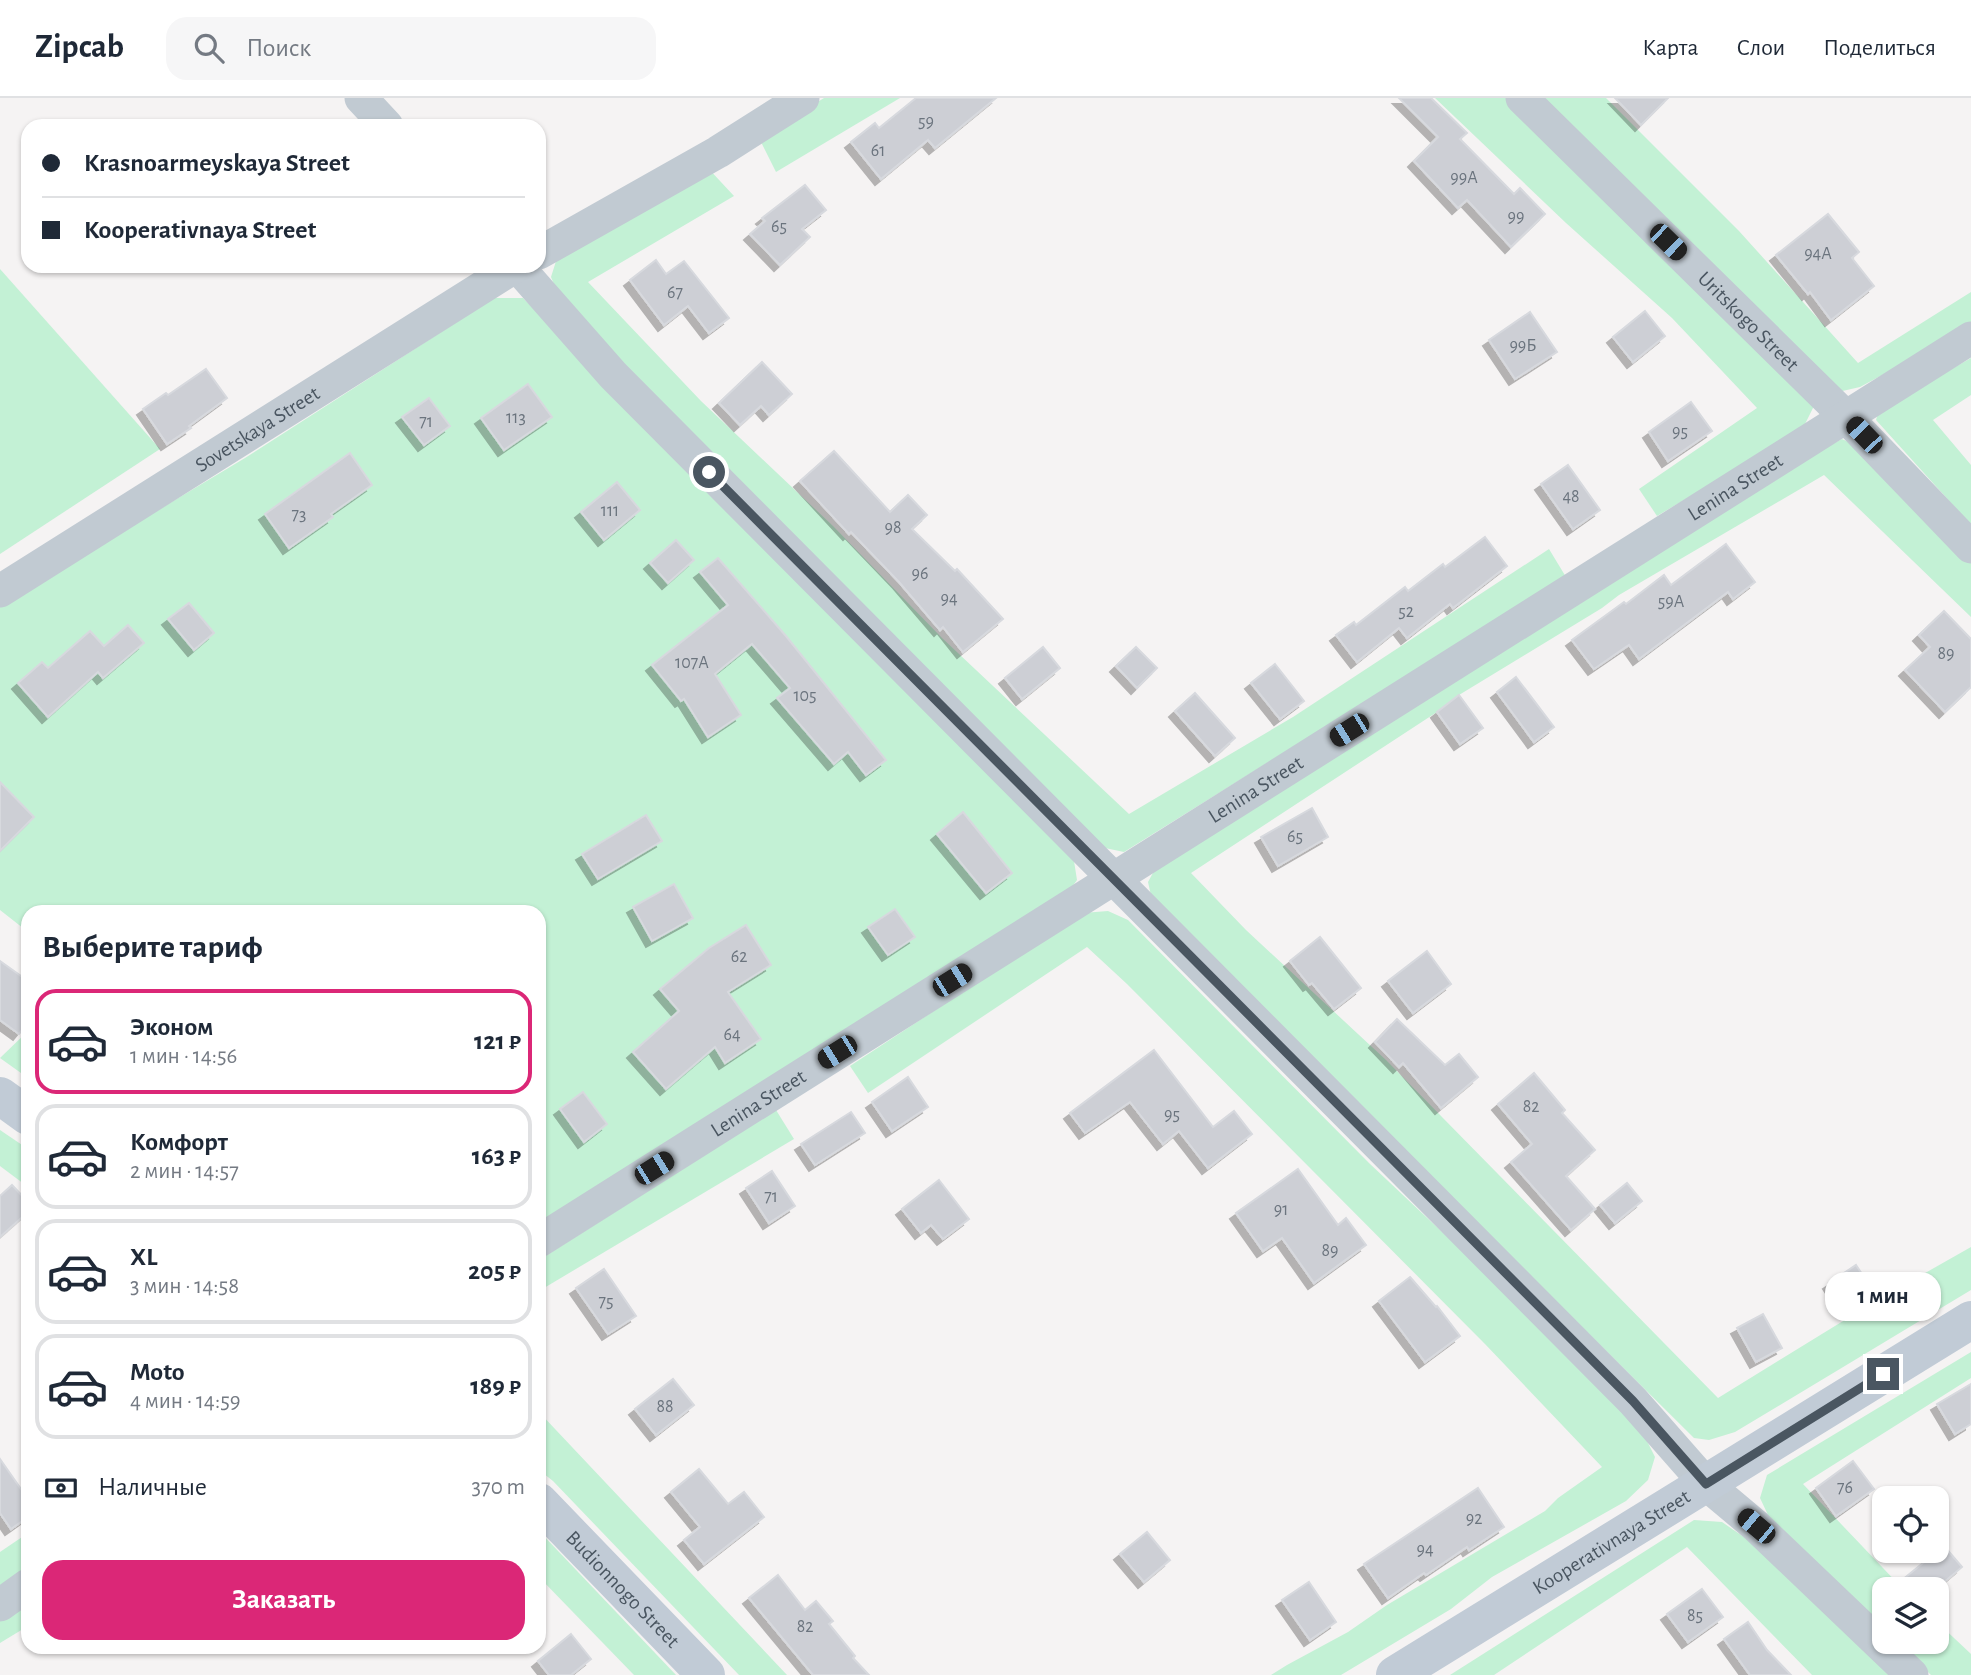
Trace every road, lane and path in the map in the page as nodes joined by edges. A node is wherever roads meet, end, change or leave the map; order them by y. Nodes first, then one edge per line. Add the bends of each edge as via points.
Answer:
1 (361, 98) edge
2 (803, 98) edge
3 (1522, 98) edge
4 (380, 119) edge
5 (546, 249) edge
6 (505, 273) edge
7 (522, 273) edge
8 (1971, 338) edge
9 (1846, 416) junction
10 (1971, 547) edge
11 (0, 591) edge
12 (1112, 879) junction
13 (0, 1096) edge
14 (21, 1111) edge
15 (546, 1237) edge
16 (1971, 1320) edge
17 (1706, 1484) junction
18 (546, 1509) edge
19 (21, 1591) edge
20 (0, 1605) edge
21 (706, 1675) edge
22 (1395, 1675) edge
23 (1912, 1675) edge

1 - 4 street
2 - 5 street
3 - 9 street, Uritskogo Street
6 - 11 street, Sovetskaya Street
7 - 12 street via 612,375
8 - 9 street, Lenina Street
9 - 10 street, Uritskogo Street
9 - 12 street, Lenina Street
12 - 15 street, Lenina Street
12 - 17 street via 1633,1401
13 - 14 street
16 - 17 street, Kooperativnaya Street
17 - 22 street, Kooperativnaya Street
17 - 23 street
18 - 21 street, Budionnogo Street
19 - 20 street

